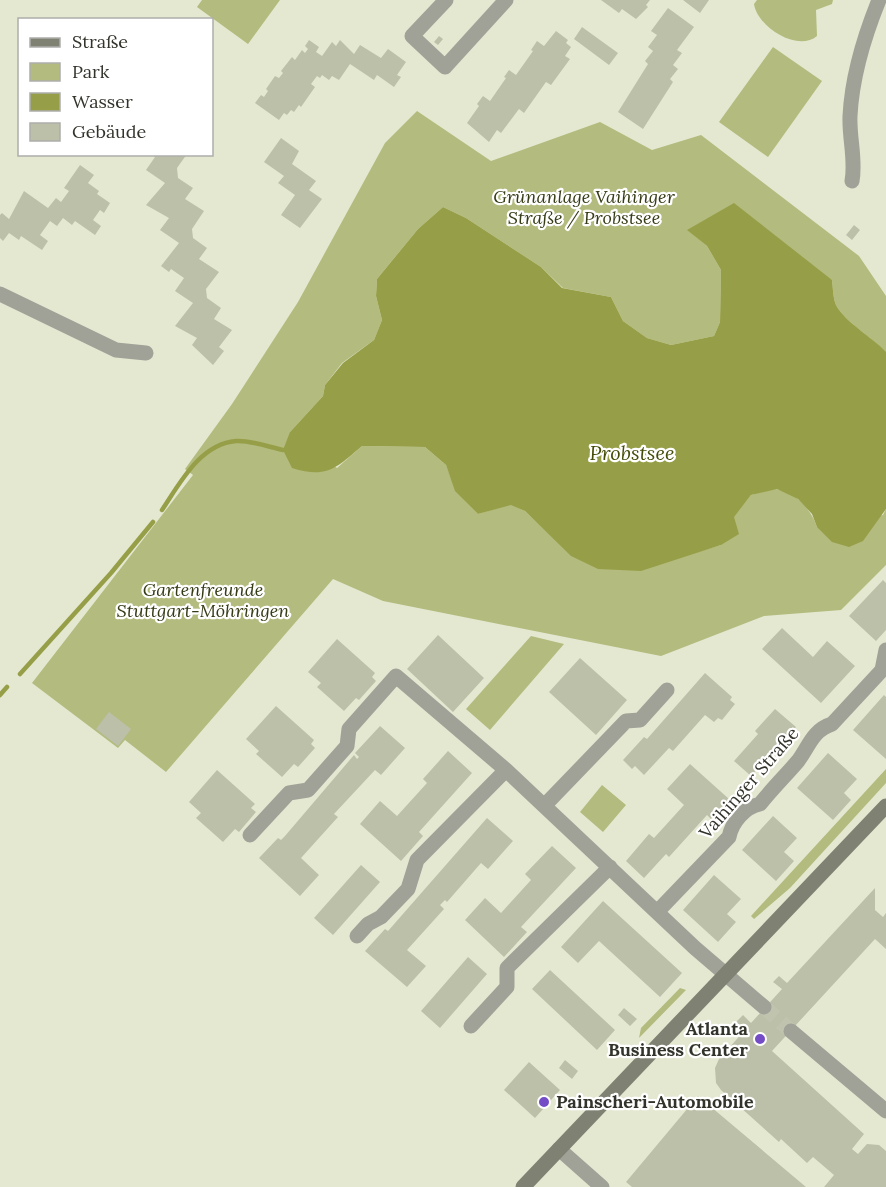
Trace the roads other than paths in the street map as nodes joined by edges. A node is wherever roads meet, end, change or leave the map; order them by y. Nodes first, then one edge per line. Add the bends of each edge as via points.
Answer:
1 (446, 0) edge
2 (505, 0) edge
3 (879, 0) edge
4 (852, 181) dead end
5 (0, 294) edge
6 (146, 353) dead end
7 (886, 650) edge
8 (668, 690) dead end
9 (506, 770) junction
10 (544, 806) junction
11 (886, 806) edge
12 (250, 835) dead end
13 (610, 867) junction
14 (657, 912) junction
15 (357, 936) dead end
16 (725, 974) junction
17 (764, 1007) tunnel mouth
18 (471, 1026) dead end
19 (791, 1031) tunnel mouth
20 (886, 1110) edge
21 (559, 1149) junction
22 (523, 1187) edge
23 (602, 1187) edge

1 - 2 street via 412,36 445,67
3 - 4 street via 854,80 850,115
5 - 6 street via 116,350
7 - 14 street, Vaihinger Straße via 882,670 832,724 822,727 760,804 750,806 731,827 729,837
8 - 10 street via 640,720 626,721
9 - 10 street
9 - 12 street via 396,676 350,729 347,746 308,790 289,793
9 - 15 street via 417,860 408,889 381,918
10 - 13 street
11 - 16 main road
13 - 14 street
13 - 18 street via 507,968 507,987
14 - 16 street
16 - 17 street
16 - 21 main road
19 - 20 street
21 - 22 main road
21 - 23 street

